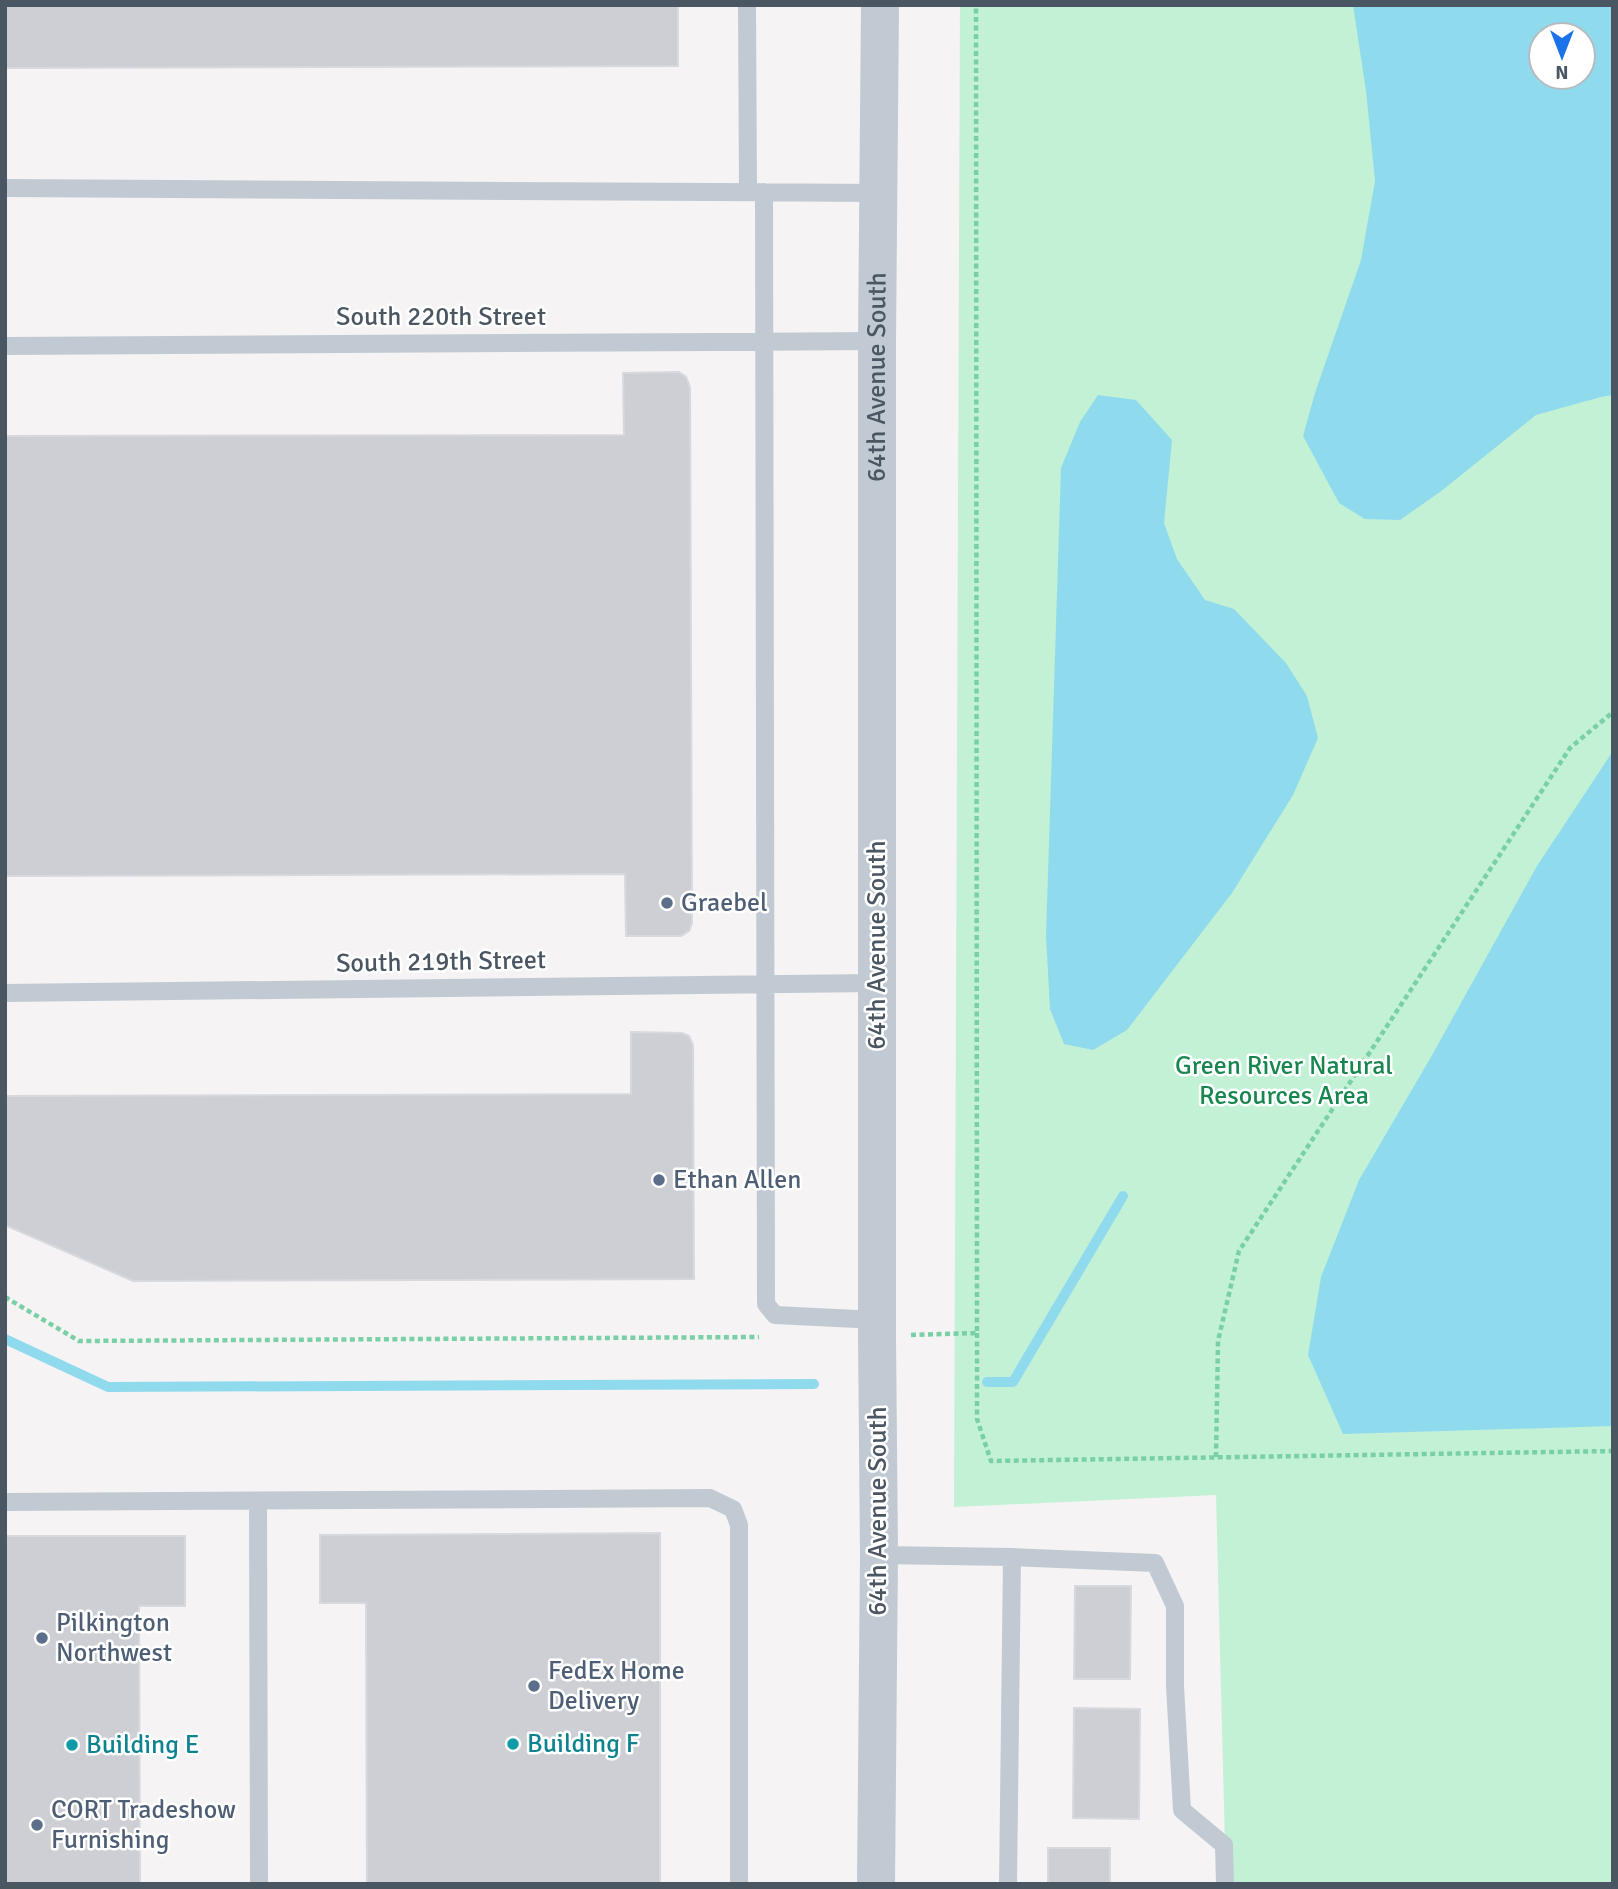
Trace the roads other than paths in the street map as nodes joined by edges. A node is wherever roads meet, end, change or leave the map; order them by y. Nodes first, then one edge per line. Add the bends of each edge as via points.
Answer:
1 (747, 5) edge
2 (880, 5) edge
3 (5, 188) edge
4 (756, 192) junction
5 (878, 192) junction
6 (877, 341) junction
7 (764, 342) junction
8 (5, 346) edge
9 (877, 983) junction
10 (765, 985) junction
11 (5, 993) edge
12 (877, 1320) junction
13 (258, 1501) junction
14 (5, 1502) edge
15 (879, 1555) junction
16 (1012, 1556) junction
17 (259, 1884) edge
18 (739, 1884) edge
19 (876, 1884) edge
20 (1008, 1884) edge
21 (1225, 1884) edge

1 - 4 lane
2 - 5 street, 64th Avenue South
3 - 4 lane
4 - 5 lane
4 - 7 lane
5 - 6 street, 64th Avenue South
6 - 7 lane, South 220th Street
6 - 9 street, 64th Avenue South
7 - 8 lane, South 220th Street
7 - 10 lane
9 - 10 lane, South 219th Street
9 - 12 street, 64th Avenue South
10 - 11 lane, South 219th Street
10 - 12 lane via 766,1304 775,1315
12 - 15 street, 64th Avenue South
13 - 14 lane
13 - 17 lane
13 - 18 lane via 710,1498 733,1509 739,1525
15 - 16 lane
15 - 19 street, 64th Avenue South
16 - 20 lane
16 - 21 lane via 1155,1563 1175,1606 1182,1810 1224,1845

